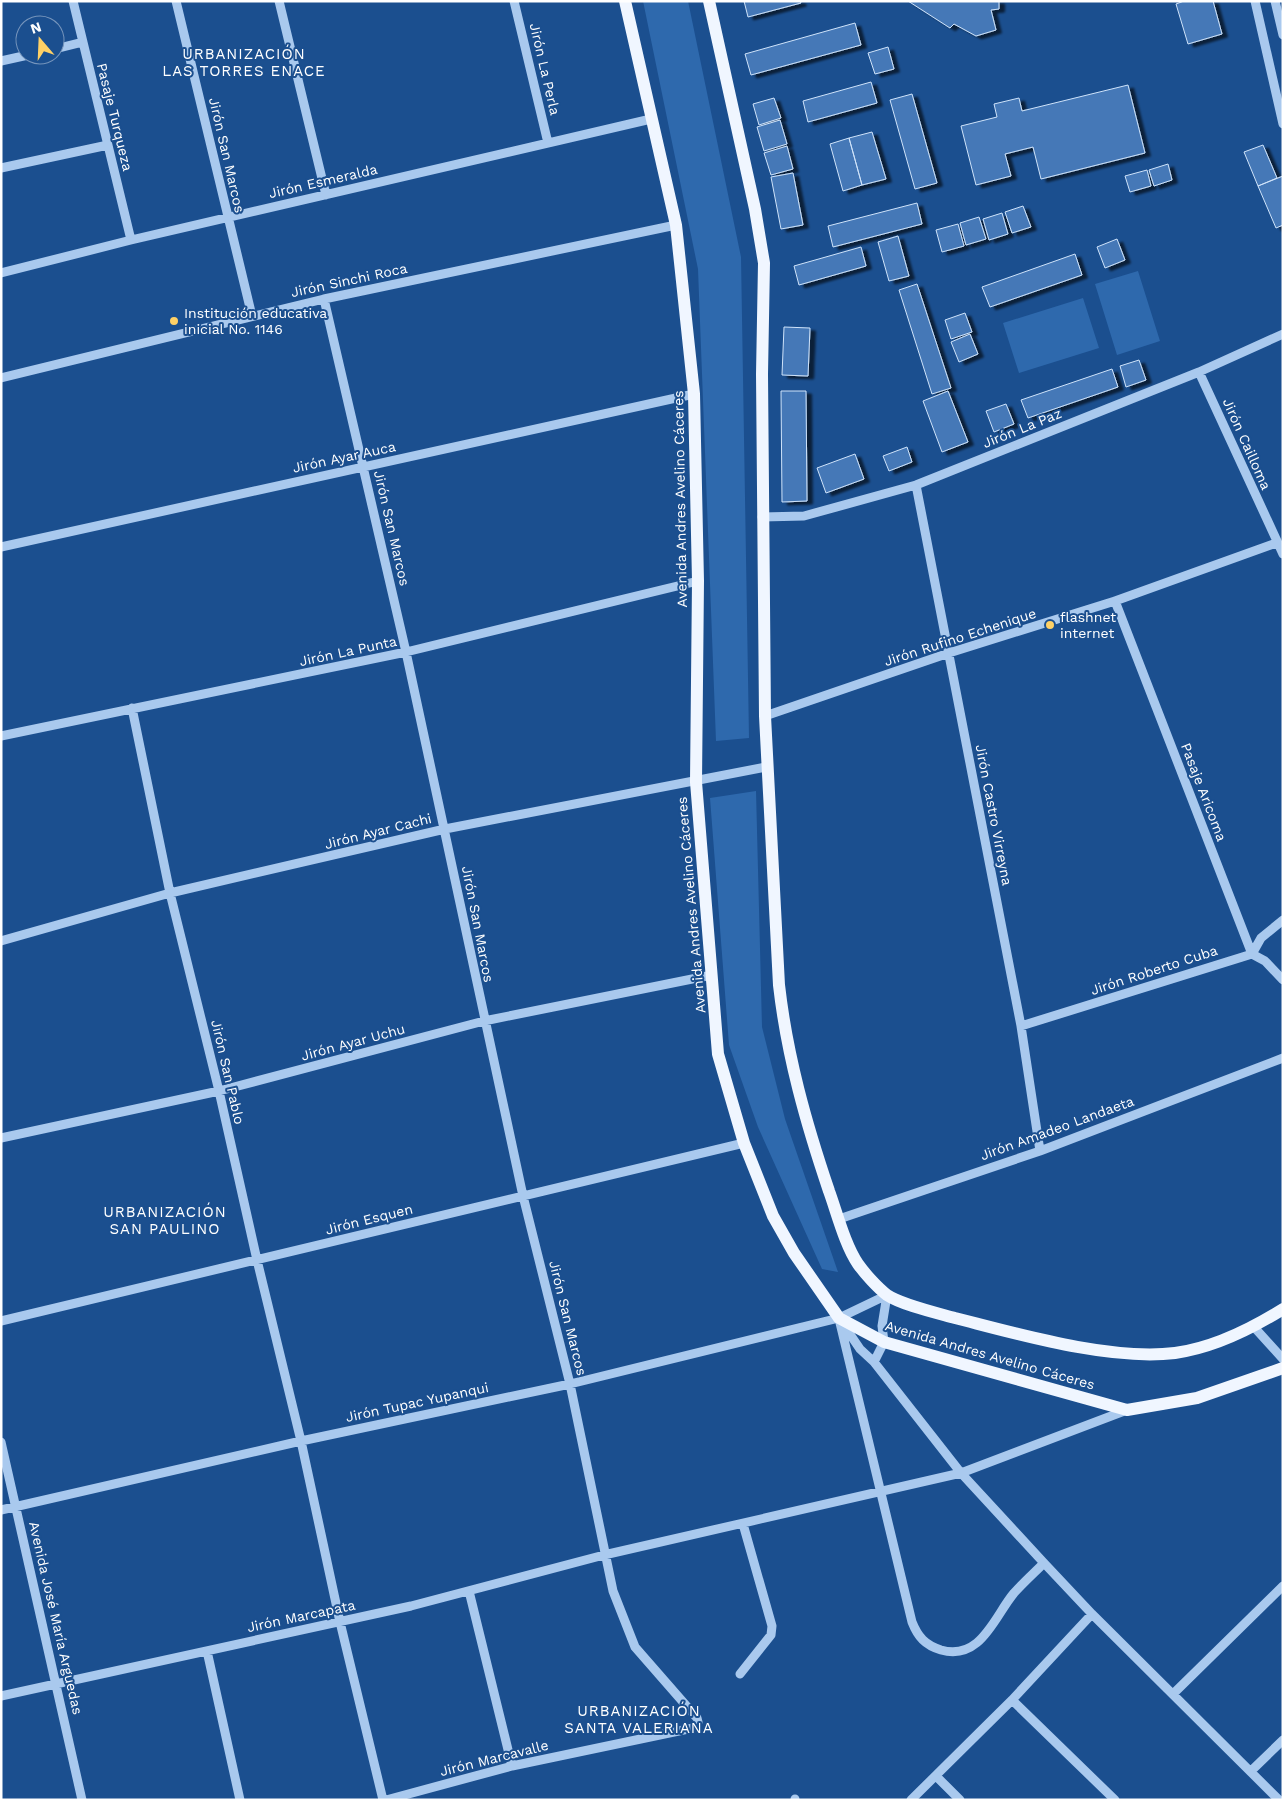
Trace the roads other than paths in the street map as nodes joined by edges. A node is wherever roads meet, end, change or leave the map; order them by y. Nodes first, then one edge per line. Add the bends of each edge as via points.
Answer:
1 (73, 1) edge
2 (176, 1) edge
3 (279, 1) edge
4 (514, 1) edge
5 (625, 1) edge
6 (708, 1) edge
7 (1255, 1) edge
8 (1275, 1) edge
9 (1283, 35) edge
10 (83, 42) junction
11 (65, 46) edge
12 (15, 58) edge
13 (1, 61) edge
14 (651, 119) junction
15 (1283, 124) edge
16 (548, 143) junction
17 (108, 144) junction
18 (1, 168) edge
19 (326, 195) junction
20 (228, 218) junction
21 (676, 225) junction
22 (131, 240) junction
23 (1, 273) edge
24 (324, 299) junction
25 (252, 316) junction
26 (1283, 334) edge
27 (1199, 372) junction
28 (1, 378) edge
29 (694, 394) junction
30 (364, 467) junction
31 (916, 485) junction
32 (762, 517) junction
33 (1276, 543) junction
34 (1, 547) edge
35 (1283, 554) edge
36 (698, 581) junction
37 (1115, 602) junction
38 (406, 652) junction
39 (949, 653) junction
40 (132, 708) junction
41 (765, 716) junction
42 (1, 736) edge
43 (766, 767) junction
44 (696, 782) junction
45 (445, 828) junction
46 (170, 893) junction
47 (1283, 920) edge
48 (1, 941) edge
49 (1252, 954) junction
50 (712, 976) junction
51 (1283, 980) edge
52 (484, 1021) junction
53 (1022, 1026) junction
54 (1283, 1058) edge
55 (219, 1091) junction
56 (1, 1138) edge
57 (744, 1143) junction
58 (1040, 1151) junction
59 (523, 1196) junction
60 (839, 1219) junction
61 (257, 1260) junction
62 (888, 1295) junction
63 (1283, 1309) edge
64 (839, 1318) junction
65 (1, 1321) edge
66 (1254, 1326) junction
67 (884, 1342) junction
68 (1283, 1359) edge
69 (874, 1362) junction
70 (1283, 1368) edge
71 (570, 1384) junction
72 (1127, 1410) junction
73 (301, 1441) junction
74 (1, 1442) edge
75 (961, 1473) junction
76 (880, 1493) junction
77 (17, 1506) junction
78 (1, 1510) edge
79 (743, 1524) junction
80 (604, 1555) junction
81 (1044, 1562) junction
82 (1283, 1586) edge
83 (469, 1591) junction
84 (1092, 1614) junction
85 (340, 1622) junction
86 (207, 1650) junction
87 (740, 1674) dead end
88 (57, 1683) junction
89 (1173, 1694) junction
90 (1, 1696) edge
91 (1012, 1700) junction
92 (696, 1726) joint
93 (1283, 1740) edge
94 (512, 1766) junction
95 (1251, 1771) junction
96 (936, 1776) junction
97 (82, 1800) edge
98 (240, 1800) edge
99 (385, 1800) edge
100 (911, 1800) edge
101 (960, 1800) edge
102 (1115, 1800) edge
103 (1279, 1800) edge

1 - 10 street, Pasaje Turqueza
2 - 20 street, Jirón San Marcos
3 - 19 street
4 - 16 street, Jirón La Perla
5 - 14 main road, Avenida Andres Avelino Cáceres
6 - 32 main road, Avenida Andres Avelino Cáceres via 764,263
7 - 15 street
8 - 9 street
10 - 11 street
10 - 17 street, Pasaje Turqueza
12 - 13 street
14 - 16 street, Jirón Esmeralda
14 - 21 main road, Avenida Andres Avelino Cáceres
16 - 19 street, Jirón Esmeralda
17 - 18 street
17 - 22 street, Pasaje Turqueza
19 - 20 street, Jirón Esmeralda
20 - 22 street, Jirón Esmeralda
20 - 25 street, Jirón San Marcos
21 - 24 street, Jirón Sinchi Roca
21 - 29 main road, Avenida Andres Avelino Cáceres
22 - 23 street, Jirón Esmeralda
24 - 25 street, Jirón Sinchi Roca
24 - 30 street, Jirón San Marcos
25 - 28 street, Jirón Sinchi Roca
26 - 27 street, Jirón La Paz
27 - 31 street, Jirón La Paz
27 - 33 street, Jirón Cailloma
29 - 30 street, Jirón Ayar Auca
29 - 36 main road, Avenida Andres Avelino Cáceres
30 - 34 street, Jirón Ayar Auca
30 - 38 street, Jirón San Marcos
31 - 32 street, Jirón La Paz via 804,516
31 - 39 street, Jirón Castro Virreyna
32 - 41 main road, Avenida Andres Avelino Cáceres
33 - 35 street, Jirón Cailloma
33 - 37 street, Jirón Rufino Echenique
36 - 38 street, Jirón La Punta
36 - 44 main road, Avenida Andres Avelino Cáceres
37 - 39 street, Jirón Rufino Echenique
37 - 49 street, Pasaje Aricoma
38 - 40 street, Jirón La Punta
38 - 45 street, Jirón San Marcos
39 - 41 street, Jirón Rufino Echenique
39 - 53 street, Jirón Castro Virreyna
40 - 42 street, Jirón La Punta
40 - 46 street, Jirón San Pablo
41 - 43 main road, Avenida Andres Avelino Cáceres
43 - 44 street, Jirón Ayar Cachi
43 - 60 main road, Avenida Andres Avelino Cáceres via 784,1029 807,1127
44 - 45 street, Jirón Ayar Cachi
44 - 50 main road, Avenida Andres Avelino Cáceres
45 - 46 street, Jirón Ayar Cachi
45 - 52 street, Jirón San Marcos
46 - 48 street, Jirón Ayar Cachi
46 - 55 street, Jirón San Pablo
47 - 49 street via 1261,938
49 - 51 street via 1265,961
49 - 53 street, Jirón Roberto Cuba
50 - 52 street, Jirón Ayar Uchu
50 - 57 main road, Avenida Andres Avelino Cáceres via 718,1054
52 - 55 street, Jirón Ayar Uchu
52 - 59 street, Jirón San Marcos
53 - 58 street, Jirón Castro Virreyna
54 - 58 street, Jirón Amadeo Landaeta
55 - 56 street, Jirón Ayar Uchu
55 - 61 street, Jirón San Pablo
57 - 59 street, Jirón Esquen
57 - 64 main road, Avenida Andres Avelino Cáceres via 773,1216
58 - 60 street, Jirón Amadeo Landaeta
59 - 61 street, Jirón Esquen
59 - 71 street, Jirón San Marcos
60 - 62 main road, Avenida Andres Avelino Cáceres via 858,1264
61 - 65 street, Jirón Esquen
61 - 73 street, Jirón San Pablo
62 - 64 street, Jirón Tupac Yupanqui
62 - 66 main road, Avenida Andres Avelino Cáceres via 928,1310 997,1328 1076,1346 1138,1354 1175,1353
62 - 67 street via 882,1326
63 - 66 main road, Avenida Andres Avelino Cáceres
64 - 67 main road, Avenida Andres Avelino Cáceres
64 - 69 street via 860,1349
64 - 71 street, Jirón Tupac Yupanqui
64 - 76 street
66 - 68 street
67 - 69 street
67 - 72 main road, Avenida Andres Avelino Cáceres
69 - 75 street
70 - 72 main road, Avenida Andres Avelino Cáceres via 1197,1398
71 - 73 street, Jirón Tupac Yupanqui
71 - 80 street, Jirón San Marcos
72 - 75 street, Jirón Marcapata
73 - 77 street, Jirón Tupac Yupanqui
73 - 85 street, Jirón San Pablo
74 - 77 street, Avenida José María Arguedas
75 - 76 street, Jirón Marcapata
75 - 81 street
76 - 79 street, Jirón Marcapata
76 - 81 street via 912,1622 917,1635 933,1647 952,1652 971,1647 988,1633 1013,1594
77 - 78 street, Jirón Tupac Yupanqui
77 - 88 street, Avenida José María Arguedas
79 - 80 street, Jirón Marcapata
79 - 87 street via 772,1626 771,1635
80 - 83 street, Jirón Marcapata
80 - 92 street, Jirón San Marcos via 616,1599 635,1647 697,1718
81 - 84 street
82 - 89 street
83 - 85 street, Jirón Marcapata
83 - 94 street
84 - 89 street
84 - 91 street
85 - 86 street, Jirón Marcapata
85 - 99 street, Jirón San Pablo
86 - 88 street, Jirón Marcapata
86 - 98 street
88 - 90 street, Jirón Marcapata
88 - 97 street, Avenida José María Arguedas
89 - 95 street
91 - 96 street
91 - 102 street
92 - 94 street, Jirón Marcavalle
93 - 95 street
94 - 99 street, Jirón Marcavalle
95 - 103 street
96 - 100 street
96 - 101 street

